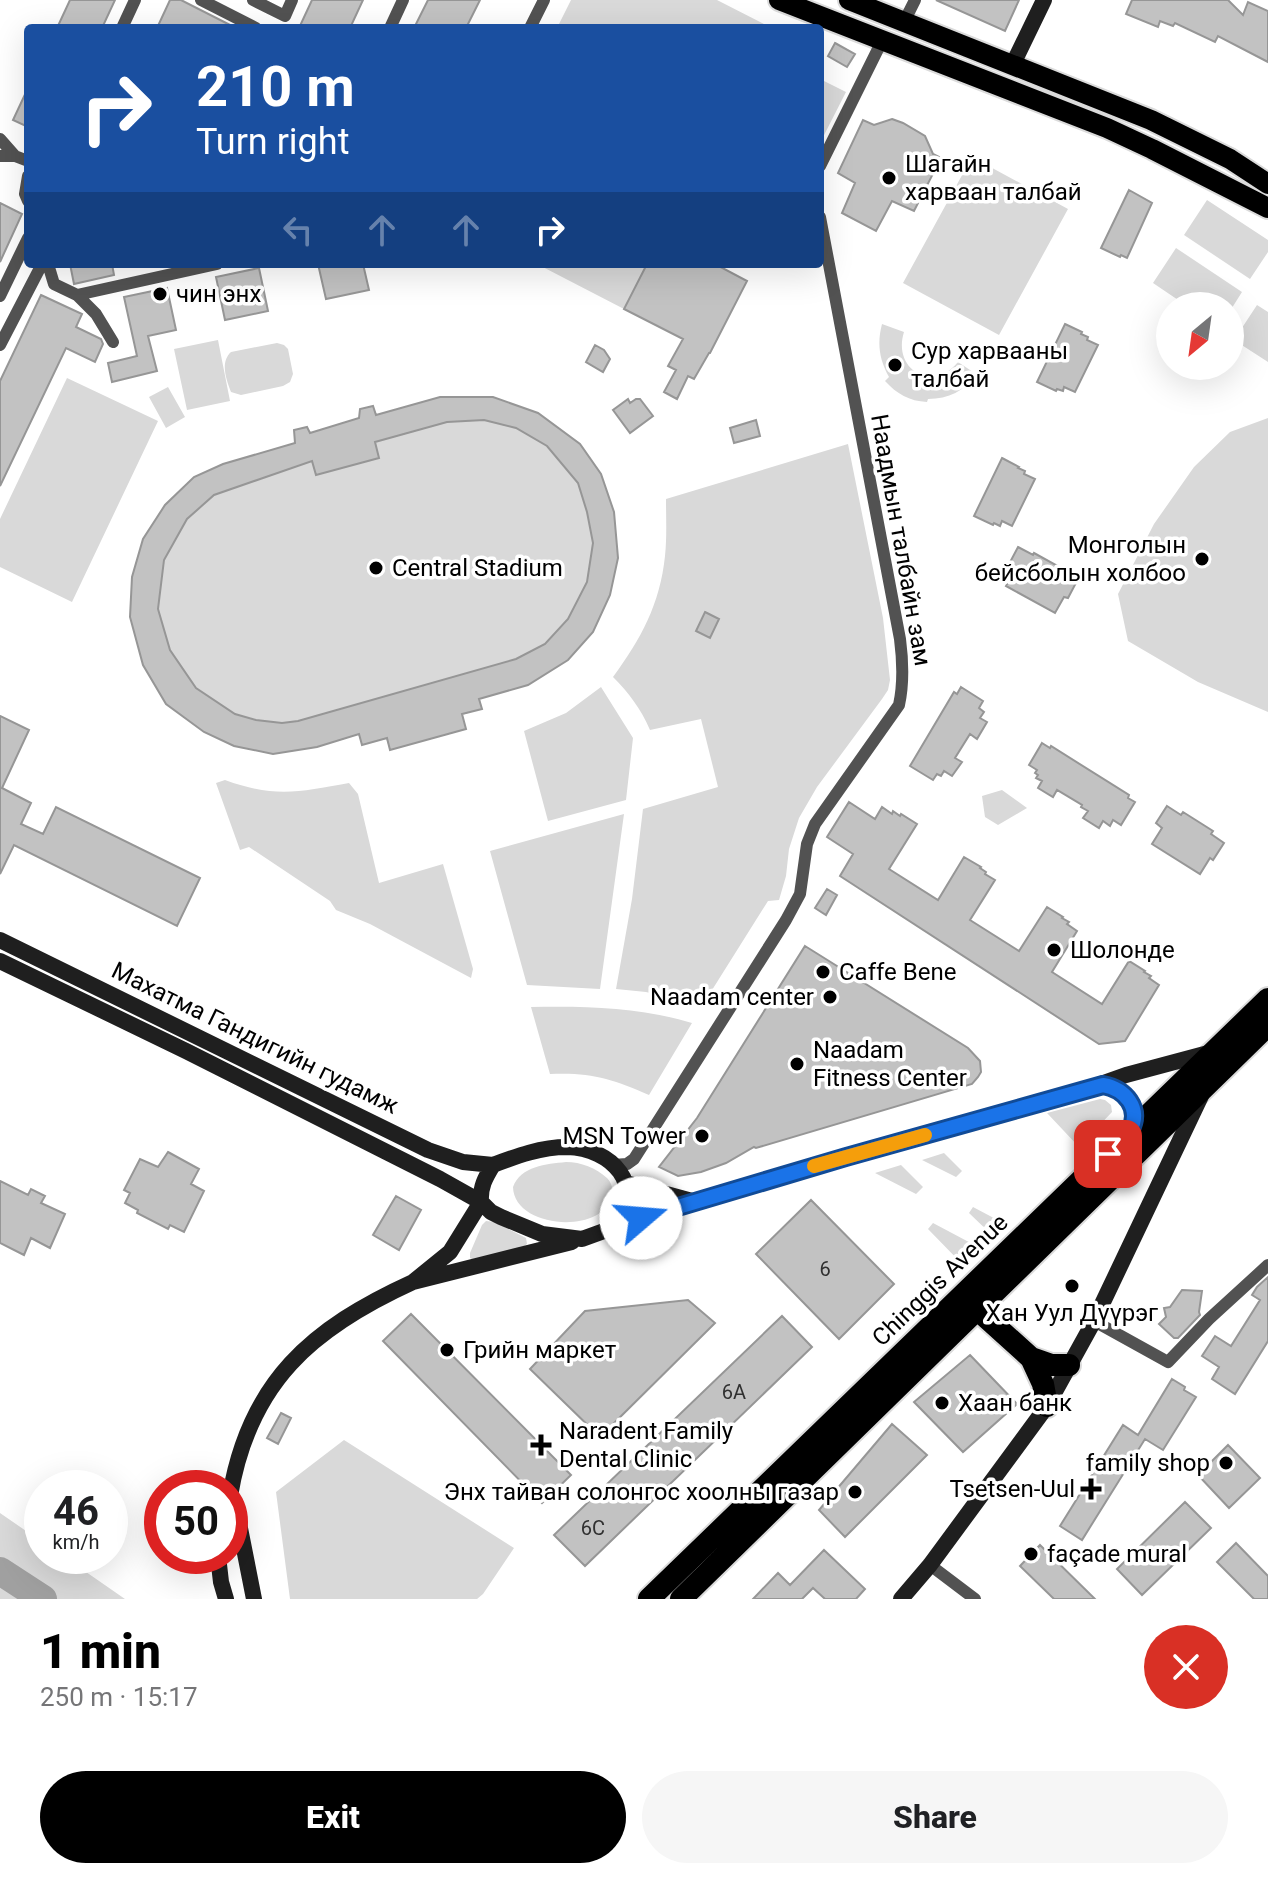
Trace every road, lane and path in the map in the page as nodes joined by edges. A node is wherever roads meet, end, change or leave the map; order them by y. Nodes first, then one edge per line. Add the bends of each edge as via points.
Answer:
1 (135, 0) edge
2 (201, 0) edge
3 (253, 0) edge
4 (292, 0) edge
5 (403, 0) edge
6 (544, 0) edge
7 (779, 0) edge
8 (849, 0) edge
9 (915, 0) edge
10 (1044, 0) edge
11 (904, 22) junction
12 (124, 24) edge
13 (248, 24) edge
14 (392, 24) edge
15 (532, 24) edge
16 (883, 39) junction
17 (1013, 64) junction
18 (1080, 91) junction
19 (1071, 113) junction
20 (0, 139) edge
21 (0, 156) edge
22 (15, 156) junction
23 (824, 158) edge
24 (24, 159) edge
25 (1268, 184) edge
26 (1268, 208) edge
27 (824, 238) edge
28 (24, 246) edge
29 (40, 268) edge
30 (49, 268) edge
31 (146, 268) edge
32 (199, 268) edge
33 (148, 279) junction
34 (77, 295) junction
35 (0, 296) edge
36 (113, 342) dead end
37 (0, 345) edge
38 (0, 940) edge
39 (0, 961) edge
40 (1268, 999) edge
41 (1268, 1025) edge
42 (1214, 1052) junction
43 (1095, 1086) junction
44 (1206, 1087) junction
45 (1129, 1133) junction
46 (493, 1165) junction
47 (613, 1165) junction
48 (626, 1183) junction
49 (694, 1201) junction
50 (481, 1202) junction
51 (615, 1227) junction
52 (582, 1239) junction
53 (1268, 1265) edge
54 (413, 1282) junction
55 (978, 1310) junction
56 (1094, 1321) junction
57 (1031, 1358) junction
58 (1069, 1365) junction
59 (1047, 1406) junction
60 (235, 1470) edge
61 (930, 1565) junction
62 (248, 1569) edge
63 (220, 1574) edge
64 (226, 1599) edge
65 (254, 1599) edge
66 (649, 1599) edge
67 (681, 1599) edge
68 (901, 1599) edge
69 (975, 1599) edge

1 - 12 street
2 - 13 street
3 - 4 street via 285,16
5 - 14 street
6 - 15 street
7 - 16 main road
8 - 11 main road
9 - 11 street
10 - 17 main road
11 - 17 main road
16 - 19 main road
16 - 23 street
17 - 18 main road
18 - 19 main road
18 - 25 main road via 1230,159
19 - 26 main road
20 - 22 street
21 - 22 street
22 - 24 street
27 - 47 street, Наадмын талбайн зам via 900,639 899,705 815,824 800,894 786,920 634,1159
28 - 35 street
29 - 37 street
30 - 34 street via 54,284
31 - 33 street
32 - 33 street
33 - 34 street
34 - 36 street
38 - 46 main road, Махатма Гандигийн гудамж via 425,1149
39 - 50 main road
40 - 42 highway, Chinggis Avenue
41 - 44 highway, Chinggis Avenue
42 - 43 main road
42 - 45 highway, Chinggis Avenue
43 - 45 main road via 1122,1092 1135,1117
43 - 49 main road
44 - 55 highway, Chinggis Avenue
44 - 56 main road
45 - 66 highway, Chinggis Avenue
46 - 47 main road via 563,1147 591,1152
46 - 50 main road
47 - 48 main road
48 - 49 main road
48 - 51 main road via 627,1205
49 - 51 main road
50 - 52 main road via 519,1226
50 - 54 main road via 450,1252
51 - 52 main road
52 - 54 main road
53 - 56 street via 1168,1362
54 - 60 main road via 339,1321 290,1364 250,1425
55 - 57 highway
55 - 67 highway, Chinggis Avenue
56 - 58 main road
57 - 58 highway
57 - 59 highway
58 - 59 main road
59 - 61 main road
61 - 68 main road
61 - 69 street
62 - 65 main road
63 - 64 main road

